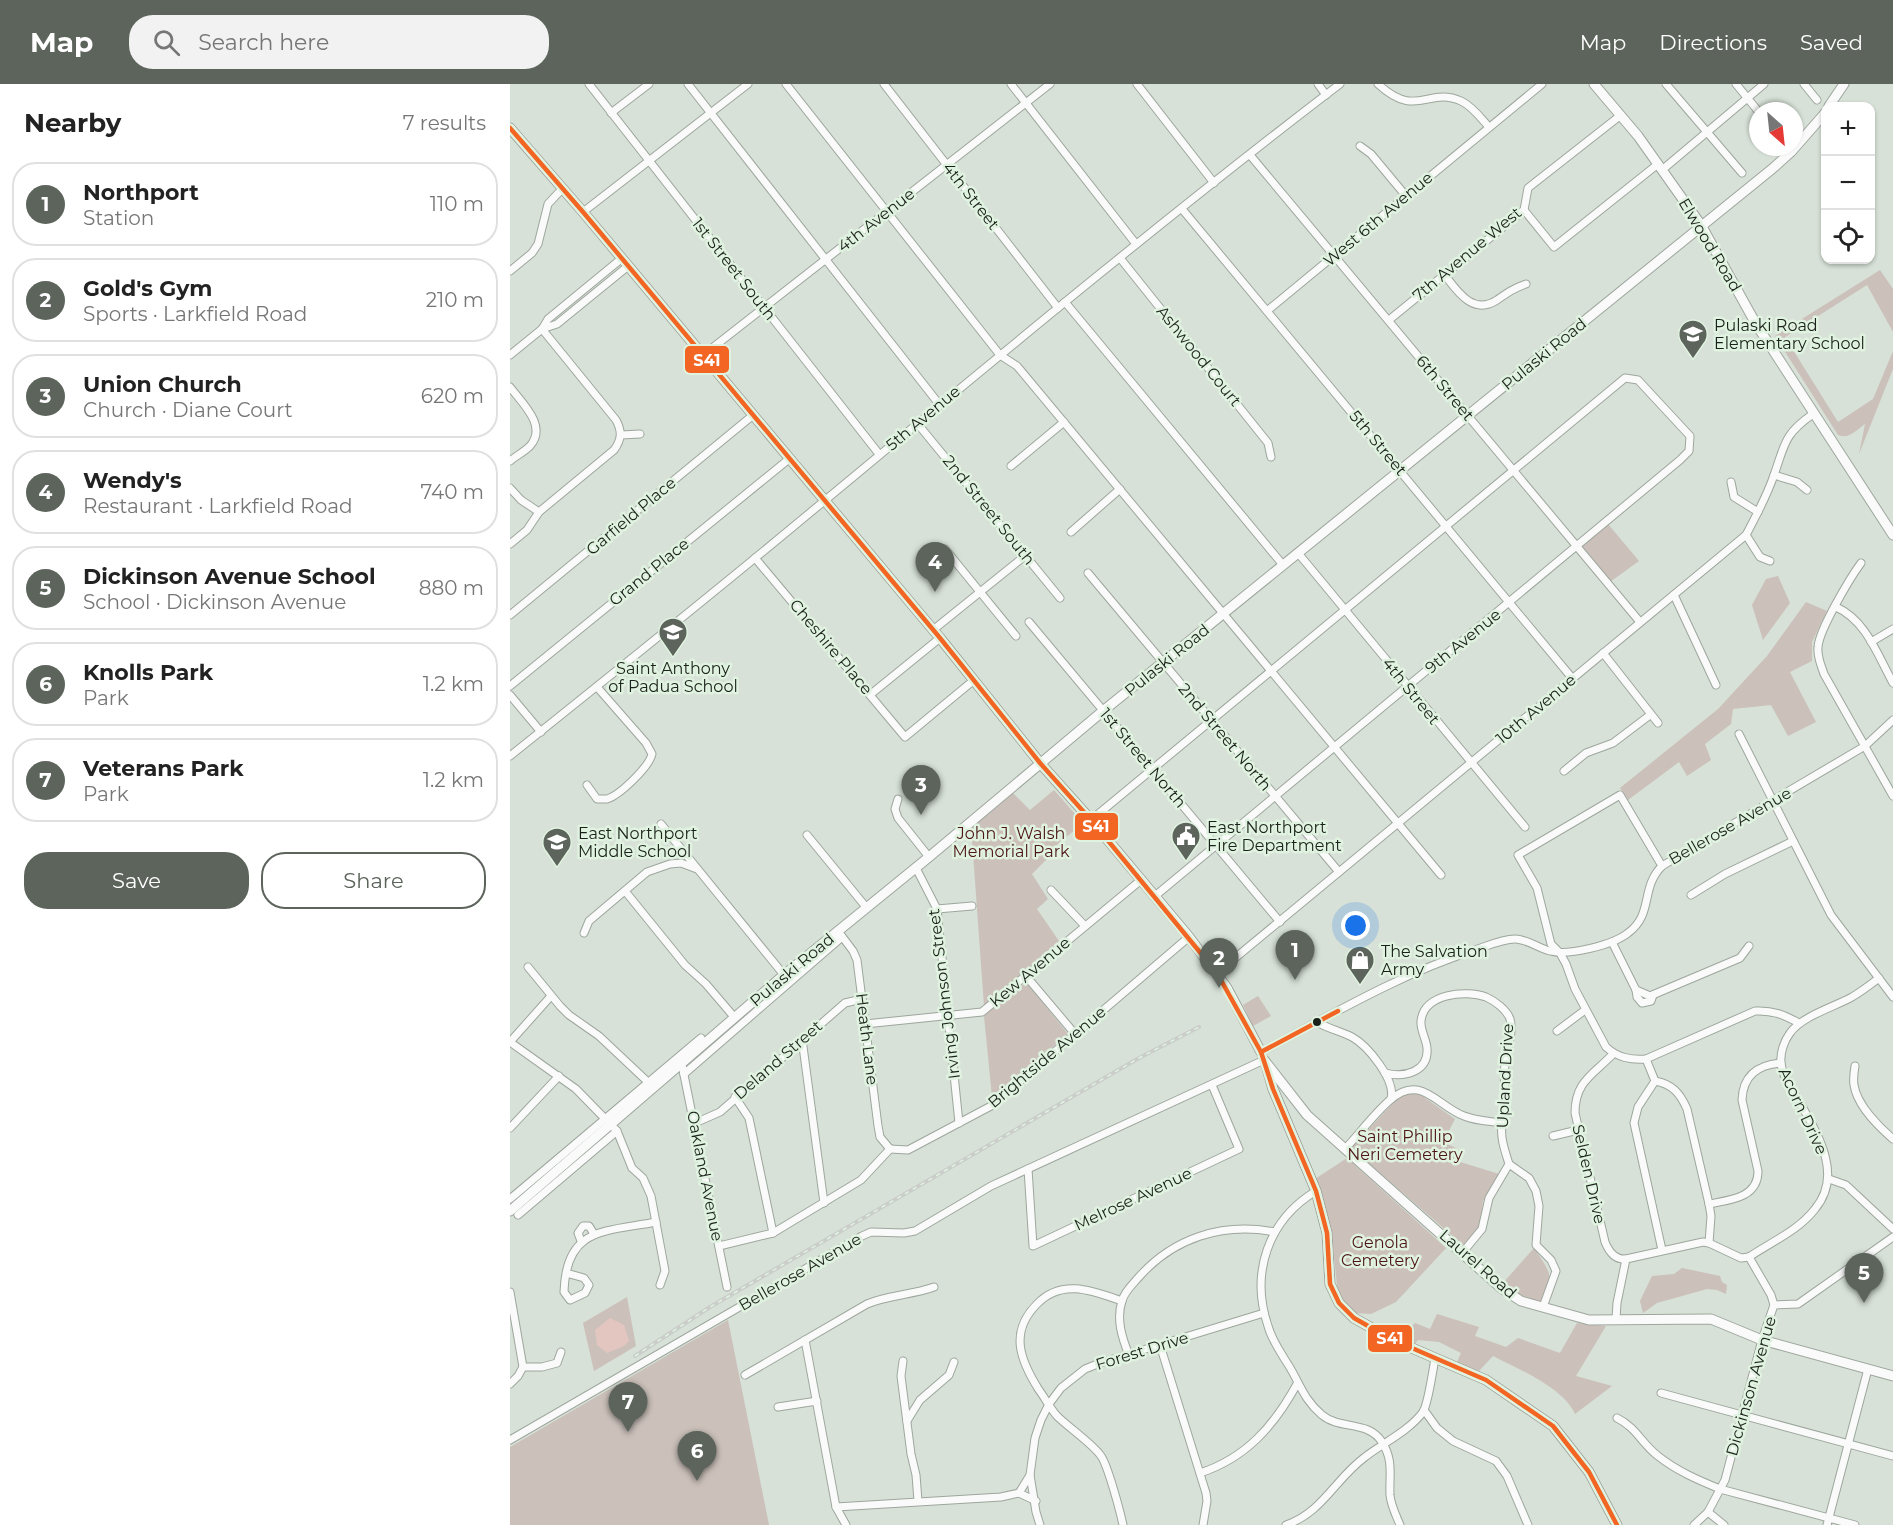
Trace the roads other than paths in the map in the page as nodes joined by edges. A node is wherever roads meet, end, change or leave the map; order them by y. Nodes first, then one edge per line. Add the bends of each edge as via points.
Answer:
1 (589, 84) edge
2 (649, 84) edge
3 (688, 84) edge
4 (748, 84) edge
5 (786, 84) edge
6 (884, 84) edge
7 (1011, 84) edge
8 (1050, 84) edge
9 (1138, 84) edge
10 (1318, 84) edge
11 (1340, 84) edge
12 (1378, 84) edge
13 (1542, 84) edge
14 (1594, 84) edge
15 (1666, 84) edge
16 (1736, 84) edge
17 (1764, 84) edge
18 (1804, 84) edge
19 (1844, 84) edge
20 (1326, 95) junction
21 (1748, 98) junction
22 (1817, 100) dead end
23 (1751, 102) edge
24 (1832, 102) edge
25 (1026, 103) junction
26 (611, 113) junction
27 (710, 113) junction
28 (1621, 115) junction
29 (1821, 118) edge
30 (1488, 126) junction
31 (510, 128) edge
32 (1707, 132) junction
33 (1360, 146) dead end
34 (1250, 154) junction
35 (650, 161) junction
36 (948, 165) junction
37 (1660, 167) junction
38 (1742, 173) dead end
39 (1214, 183) junction
40 (562, 189) junction
41 (1406, 195) junction
42 (1182, 209) junction
43 (1524, 210) junction
44 (583, 212) junction
45 (886, 212) junction
46 (1701, 225) junction
47 (1136, 244) junction
48 (1335, 255) junction
49 (1120, 258) junction
50 (826, 260) junction
51 (624, 263) junction
52 (510, 271) edge
53 (1444, 274) junction
54 (593, 282) junction
55 (1526, 284) dead end
56 (599, 290) junction
57 (1065, 302) junction
58 (765, 308) junction
59 (1058, 308) junction
60 (1267, 311) junction
61 (1389, 320) junction
62 (542, 329) junction
63 (510, 355) edge
64 (1000, 355) junction
65 (702, 356) junction
66 (510, 387) edge
67 (939, 404) junction
68 (1813, 414) junction
69 (752, 416) junction
70 (1469, 416) junction
71 (1064, 422) junction
72 (917, 423) junction
73 (640, 434) dead end
74 (621, 435) junction
75 (879, 454) junction
76 (1271, 457) dead end
77 (789, 459) junction
78 (510, 461) edge
79 (1011, 466) dead end
80 (1400, 470) junction
81 (1513, 470) junction
82 (1774, 475) junction
83 (1731, 482) dead end
84 (510, 488) edge
85 (1120, 489) junction
86 (1807, 490) dead end
87 (824, 500) junction
88 (538, 512) junction
89 (1758, 512) junction
90 (1446, 525) junction
91 (1071, 532) dead end
92 (1746, 535) junction
93 (1893, 535) edge
94 (510, 544) edge
95 (1577, 546) junction
96 (945, 549) dead end
97 (1298, 553) junction
98 (1026, 555) junction
99 (755, 558) junction
100 (1770, 561) dead end
101 (1861, 563) dead end
102 (1283, 565) junction
103 (1089, 573) dead end
104 (980, 592) junction
105 (1674, 595) junction
106 (1060, 598) dead end
107 (1509, 603) junction
108 (1836, 607) junction
109 (1345, 610) junction
110 (1224, 613) junction
111 (510, 615) edge
112 (1029, 622) dead end
113 (1640, 622) junction
114 (1893, 629) edge
115 (937, 634) junction
116 (1016, 636) dead end
117 (1871, 642) junction
118 (1603, 653) junction
119 (1163, 663) junction
120 (1271, 671) junction
121 (1572, 678) junction
122 (974, 680) junction
123 (1893, 683) edge
124 (1716, 685) dead end
125 (510, 686) edge
126 (1408, 686) junction
127 (597, 687) junction
128 (871, 694) junction
129 (510, 695) edge
130 (1103, 711) junction
131 (1650, 715) junction
132 (1893, 720) edge
133 (1212, 721) junction
134 (1658, 723) dead end
135 (541, 732) junction
136 (1740, 734) dead end
137 (1335, 746) junction
138 (1865, 746) junction
139 (510, 756) edge
140 (1471, 762) junction
141 (1041, 764) junction
142 (1153, 770) junction
143 (1564, 771) dead end
144 (587, 785) dead end
145 (1275, 796) junction
146 (1893, 796) edge
147 (898, 799) dead end
148 (1775, 801) junction
149 (1091, 820) junction
150 (1398, 823) junction
151 (661, 824) dead end
152 (1525, 827) dead end
153 (807, 836) dead end
154 (1793, 841) junction
155 (1216, 846) junction
156 (929, 857) junction
157 (1662, 866) junction
158 (697, 868) junction
159 (916, 868) junction
160 (1339, 872) junction
161 (1441, 875) dead end
162 (1141, 880) junction
163 (1051, 890) dead end
164 (625, 891) junction
165 (1691, 895) dead end
166 (1155, 896) junction
167 (972, 906) dead end
168 (866, 908) junction
169 (937, 909) junction
170 (1280, 922) junction
171 (1085, 926) junction
172 (584, 933) dead end
173 (840, 934) junction
174 (1190, 937) junction
175 (1612, 942) junction
176 (1749, 946) dead end
177 (1560, 953) junction
178 (528, 967) dead end
179 (1217, 973) junction
180 (784, 975) junction
181 (1026, 976) junction
182 (1879, 978) junction
183 (551, 996) junction
184 (1893, 997) edge
185 (862, 999) junction
186 (1585, 1010) junction
187 (948, 1016) junction
188 (735, 1018) junction
189 (1317, 1022) junction
190 (1799, 1023) junction
191 (865, 1024) junction
192 (1557, 1032) dead end
193 (1076, 1034) junction
194 (701, 1038) dead end
195 (802, 1039) junction
196 (510, 1042) edge
197 (1613, 1054) junction
198 (1262, 1056) junction
199 (1646, 1059) junction
200 (1781, 1063) junction
201 (1855, 1066) dead end
202 (683, 1070) junction
203 (1385, 1073) junction
204 (559, 1076) junction
205 (1654, 1081) junction
206 (651, 1085) junction
207 (1212, 1085) junction
208 (735, 1097) junction
209 (1391, 1099) junction
210 (695, 1123) junction
211 (1502, 1123) junction
212 (959, 1124) junction
213 (611, 1125) junction
214 (510, 1128) edge
215 (1578, 1130) junction
216 (1552, 1136) dead end
217 (1893, 1139) edge
218 (890, 1149) junction
219 (1345, 1149) junction
220 (1509, 1164) junction
221 (1028, 1169) junction
222 (1829, 1179) junction
223 (1316, 1191) junction
224 (510, 1199) edge
225 (824, 1203) junction
226 (1709, 1204) junction
227 (514, 1213) edge
228 (656, 1222) junction
229 (1893, 1229) edge
230 (1275, 1232) junction
231 (773, 1233) junction
232 (594, 1234) junction
233 (1893, 1237) edge
234 (581, 1241) junction
235 (1708, 1243) junction
236 (719, 1246) junction
237 (1662, 1250) junction
238 (1463, 1252) junction
239 (1749, 1257) junction
240 (1626, 1259) junction
241 (566, 1273) dead end
242 (660, 1285) dead end
243 (727, 1287) dead end
244 (933, 1287) dead end
245 (510, 1292) edge
246 (1122, 1301) junction
247 (1774, 1305) junction
248 (1544, 1307) junction
249 (1264, 1313) junction
250 (1616, 1319) junction
251 (805, 1340) junction
252 (1762, 1340) junction
253 (1160, 1345) junction
254 (561, 1352) dead end
255 (1129, 1355) junction
256 (1436, 1358) junction
257 (903, 1361) dead end
258 (954, 1362) dead end
259 (523, 1366) junction
260 (1868, 1369) junction
261 (745, 1375) dead end
262 (1893, 1376) edge
263 (510, 1384) edge
264 (1297, 1384) junction
265 (1661, 1393) dead end
266 (817, 1401) junction
267 (1048, 1404) junction
268 (778, 1407) dead end
269 (1424, 1410) junction
270 (1742, 1414) junction
271 (1617, 1418) dead end
272 (907, 1421) junction
273 (510, 1440) edge
274 (1383, 1443) junction
275 (1848, 1444) junction
276 (1893, 1456) edge
277 (1200, 1473) junction
278 (1030, 1475) junction
279 (1720, 1489) junction
280 (1019, 1493) junction
281 (1036, 1501) junction
282 (918, 1502) junction
283 (836, 1507) junction
284 (1708, 1512) junction
285 (1828, 1521) edge
286 (846, 1525) edge
287 (1040, 1525) edge
288 (1124, 1525) edge
289 (1203, 1525) edge
290 (1286, 1525) edge
291 (1400, 1525) edge
292 (1528, 1525) edge
293 (1617, 1525) edge
294 (1694, 1525) edge
295 (1724, 1525) edge
296 (1856, 1525) edge

1 - 26 street, 1st Street South
2 - 26 street
3 - 27 street
4 - 27 street
5 - 45 street
6 - 36 street, 4th Street
7 - 25 street
8 - 25 street, 4th Avenue
9 - 39 street
10 - 20 street
11 - 20 street, 5th Avenue
12 - 30 street via 1394,97 1411,102 1444,98 1461,101
13 - 30 street, West 6th Avenue
14 - 28 main road, Elwood Road
15 - 32 street
16 - 21 street
17 - 21 street
18 - 22 street
19 - 24 main road
20 - 34 street, 5th Avenue
21 - 23 street
21 - 32 street
25 - 36 street, 4th Avenue
25 - 47 street
26 - 35 street, 1st Street South
27 - 35 street
27 - 50 street
28 - 37 main road, Elwood Road
28 - 43 street, 7th Avenue West via 1528,188
29 - 46 main road, Pulaski Road via 1791,152
30 - 41 street, West 6th Avenue
31 - 40 main road
32 - 37 street
32 - 38 street
33 - 41 street
34 - 39 street, 5th Avenue
34 - 48 street, 6th Street
35 - 44 street
35 - 58 street, 1st Street South
36 - 45 street, 4th Avenue
36 - 59 street, 4th Street
37 - 43 street via 1554,247
37 - 46 main road, Elwood Road
39 - 42 street, 5th Avenue
40 - 44 main road
40 - 52 street via 548,204 532,254
41 - 48 street, West 6th Avenue
42 - 47 street, 5th Avenue
42 - 60 street, 5th Street
43 - 53 street, 7th Avenue West
44 - 51 main road
45 - 50 street, 4th Avenue
45 - 64 street
46 - 68 main road, Elwood Road via 1756,324
46 - 70 main road, Pulaski Road
47 - 49 street, 5th Avenue
48 - 60 street, West 6th Avenue
48 - 61 street, 6th Street
49 - 57 street, 5th Avenue
49 - 76 street, Ashwood Court via 1269,443
50 - 58 street, 4th Avenue
50 - 67 street
51 - 54 street
51 - 56 street
51 - 65 main road
53 - 55 street via 1474,304 1490,304 1512,288
53 - 61 street, 7th Avenue West
54 - 56 street
54 - 62 street via 548,319
56 - 62 street via 557,324
57 - 59 street, 5th Avenue
57 - 102 street
58 - 65 street, 4th Avenue
58 - 75 street, 1st Street South
59 - 64 street, 5th Avenue
60 - 80 street, 5th Street
61 - 70 street, 6th Street
62 - 63 street
62 - 74 street via 616,420
64 - 67 street, 5th Avenue
64 - 71 street via 1017,366
65 - 69 main road
66 - 78 street via 537,430 529,447
67 - 72 street, 5th Avenue
68 - 82 street, 10th Avenue via 1788,436
68 - 93 main road, Elwood Road
69 - 77 main road
69 - 111 street, Garfield Place
70 - 80 main road, Pulaski Road
70 - 81 street, 6th Street
71 - 79 street
71 - 85 street
72 - 75 street, 5th Avenue
72 - 98 street, 2nd Street South
73 - 74 street
74 - 88 street via 614,450
75 - 87 street, 5th Avenue
77 - 87 main road
77 - 125 street, Grand Place
80 - 90 street, 5th Street
80 - 97 main road, Pulaski Road
81 - 90 street
81 - 95 street, 6th Street
81 - 95 street, 9th Avenue via 1625,378 1638,380 1690,436 1689,450 1680,460
82 - 86 street via 1797,482
82 - 89 street, 10th Avenue
83 - 89 street via 1734,497
84 - 88 street
85 - 91 street
85 - 110 street
87 - 99 street, 5th Avenue
87 - 115 main road
88 - 94 street via 527,530
89 - 92 street, 10th Avenue
90 - 107 street, 5th Street
90 - 109 street
92 - 100 street via 1760,557
92 - 105 street, 10th Avenue
95 - 107 street, 9th Avenue
95 - 113 street, 6th Street
96 - 104 street
97 - 102 main road, Pulaski Road
97 - 109 street, 4th Street
98 - 104 street
98 - 106 street, 2nd Street South
99 - 127 street, 5th Avenue
99 - 128 street, Cheshire Place
101 - 108 street
102 - 110 main road, Pulaski Road
103 - 119 street, 2nd Street North
104 - 115 street
104 - 116 street
105 - 113 street, 10th Avenue
105 - 124 street
107 - 121 street, 5th Street
107 - 126 street, 9th Avenue
108 - 117 street via 1854,617
108 - 138 street via 1819,637 1817,655
109 - 120 street
109 - 126 street, 4th Street
110 - 119 main road, Pulaski Road
110 - 120 street
112 - 130 street, 1st Street North
113 - 118 street, 10th Avenue
114 - 117 street
115 - 122 main road
115 - 128 street
117 - 123 street
118 - 121 street, 10th Avenue
118 - 131 street
119 - 130 main road, Pulaski Road
119 - 133 street, 2nd Street North
120 - 133 street
120 - 137 street
121 - 140 street, 10th Avenue
122 - 128 street, Cheshire Place via 905,737
122 - 141 main road
126 - 137 street, 9th Avenue
126 - 140 street, 4th Street
127 - 135 street, 5th Avenue
127 - 144 street via 656,753 644,769 608,799 597,799
129 - 135 street
130 - 141 main road, Pulaski Road
130 - 142 street, 1st Street North
131 - 134 street
131 - 143 street via 1614,743 1586,753
132 - 138 street, Bellerose Avenue
133 - 142 street
133 - 145 street, 2nd Street North
135 - 139 street, 5th Avenue
136 - 148 street
137 - 145 street, 9th Avenue
137 - 150 street
138 - 146 street
138 - 148 street, Bellerose Avenue
140 - 150 street, 10th Avenue
140 - 152 street, 4th Street
141 - 149 main road
141 - 156 main road, Pulaski Road
142 - 149 street
142 - 155 street, 1st Street North
145 - 155 street, 9th Avenue
145 - 160 street, 2nd Street North
147 - 156 street via 898,818
148 - 154 street
148 - 157 street, Bellerose Avenue
149 - 162 main road
150 - 160 street, 10th Avenue
150 - 161 street
151 - 158 street
153 - 168 street
154 - 165 street
154 - 182 street via 1831,915
155 - 166 street, 9th Avenue
155 - 170 street, 1st Street North
156 - 159 main road, Pulaski Road
157 - 175 street, Bellerose Avenue via 1648,886 1641,918 1629,933
157 - 177 street via 1620,795 1518,855 1537,888 1551,944
158 - 164 street via 681,863 660,866
158 - 180 street
159 - 168 main road, Pulaski Road
159 - 169 street, Irving Johnson Street
160 - 170 street, 10th Avenue
162 - 166 main road
162 - 171 street, Kew Avenue
163 - 171 street
164 - 172 street via 589,921
164 - 188 street via 685,965
166 - 174 main road
167 - 169 street
168 - 173 main road, Pulaski Road
169 - 187 street, Irving Johnson Street
170 - 179 street, 10th Avenue
171 - 181 street, Kew Avenue
173 - 180 main road, Pulaski Road
173 - 185 street, Heath Lane via 857,960
173 - 202 street
174 - 179 main road
174 - 193 street, Brightside Avenue
175 - 176 street via 1636,990 1647,995 1740,958
175 - 177 street, Bellerose Avenue
177 - 186 street
177 - 189 street, Bellerose Avenue via 1515,939 1498,943 1437,962
178 - 183 street
179 - 198 main road
180 - 188 main road, Pulaski Road
181 - 187 street, Kew Avenue via 981,1012
181 - 193 street
182 - 184 street
182 - 190 street via 1854,996
183 - 196 street
183 - 206 street
185 - 191 street, Heath Lane
185 - 195 street, Deland Street via 844,1003
186 - 192 street
186 - 197 street
187 - 191 street, Kew Avenue
187 - 212 street, Irving Johnson Street
188 - 202 main road, Pulaski Road
189 - 198 street, Bellerose Avenue
189 - 203 street via 1358,1041
190 - 199 street via 1778,1012 1755,1011
190 - 200 street, Acorn Drive via 1781,1051
191 - 218 street, Heath Lane via 880,1137
193 - 212 street, Brightside Avenue via 991,1106
194 - 206 street
195 - 208 street, Deland Street
195 - 225 street
196 - 204 street
197 - 199 street
197 - 215 street, Selden Drive via 1581,1086 1575,1104
198 - 207 street, Bellerose Avenue
198 - 219 main road, Laurel Road via 1307,1115
198 - 223 main road
199 - 205 street
200 - 222 street, Acorn Drive via 1784,1077 1818,1136
200 - 226 street via 1754,1071 1742,1089 1758,1171 1755,1186 1744,1196
201 - 217 street via 1858,1097 1877,1125
202 - 206 main road, Pulaski Road
202 - 210 street, Oakland Avenue
203 - 209 street via 1392,1086
203 - 211 street, Upland Drive via 1408,1075 1427,1059 1420,1024 1433,1002 1454,994 1488,998 1508,1014 1510,1021
204 - 213 street
204 - 214 street
205 - 226 street via 1674,1089 1687,1109
205 - 237 street via 1638,1107 1634,1123
206 - 213 main road, Pulaski Road
207 - 221 street, Bellerose Avenue
207 - 221 street, Melrose Avenue via 1239,1149 1033,1246
208 - 210 street, Deland Street via 720,1112
208 - 231 street via 749,1118
209 - 211 street via 1420,1090 1466,1117
209 - 219 street
210 - 236 street, Oakland Avenue
211 - 220 street, Upland Drive
212 - 218 street, Brightside Avenue via 908,1150
213 - 224 street
213 - 227 main road, Pulaski Road
213 - 228 street via 632,1168 648,1186
215 - 216 street
215 - 240 street, Selden Drive via 1605,1242 1612,1254
218 - 225 street via 861,1180
219 - 238 main road, Laurel Road
220 - 238 street via 1489,1198 1482,1229
220 - 248 street via 1529,1178 1539,1199 1536,1245 1556,1271
221 - 273 street, Bellerose Avenue via 915,1231 862,1236
222 - 229 street via 1845,1185
222 - 239 street via 1807,1219
223 - 230 street via 1294,1207
223 - 256 main road via 1328,1233 1330,1284 1339,1303 1368,1327
225 - 231 street
226 - 235 street
228 - 232 street
228 - 242 street via 665,1271
230 - 246 street via 1232,1229 1203,1234 1182,1243 1147,1268
230 - 249 street via 1262,1270
231 - 236 street
232 - 234 street
232 - 234 street via 589,1226 583,1226 578,1233
233 - 247 street, Dickinson Avenue via 1798,1304
234 - 241 street
235 - 237 street
235 - 239 street via 1741,1258
236 - 243 street, Oakland Avenue
237 - 240 street
238 - 248 main road, Laurel Road via 1508,1293
239 - 247 street
240 - 250 street
244 - 251 street via 876,1300
245 - 259 street
246 - 255 street via 1121,1332
246 - 267 street via 1086,1289 1069,1288 1041,1299 1027,1316 1019,1338 1020,1351
247 - 252 street, Dickinson Avenue
248 - 250 main road, Laurel Road via 1589,1320
249 - 253 street, Forest Drive
249 - 264 street
250 - 252 main road, Laurel Road via 1711,1319
251 - 261 street
251 - 266 street
252 - 260 main road, Laurel Road
252 - 270 street, Dickinson Avenue
253 - 255 street, Forest Drive
253 - 277 street
254 - 259 street via 557,1364
255 - 267 street, Forest Drive via 1085,1369 1060,1388
256 - 269 street
256 - 293 main road via 1486,1380 1553,1426 1589,1472
257 - 272 street
258 - 272 street via 949,1375 920,1400
259 - 263 street
260 - 262 main road, Laurel Road
260 - 275 street
264 - 274 street via 1313,1408 1328,1419 1365,1427
264 - 277 street via 1257,1441
265 - 270 street
266 - 268 street
266 - 283 street
267 - 278 street, Forest Drive via 1035,1438
267 - 288 street via 1101,1456
269 - 274 street
269 - 292 street via 1453,1442 1496,1461 1507,1476
270 - 275 street
270 - 279 street, Dickinson Avenue
271 - 279 street via 1630,1425 1658,1456 1679,1471
272 - 282 street
274 - 290 street via 1344,1475 1320,1505 1301,1520
274 - 291 street via 1391,1466 1391,1503
275 - 276 street
275 - 285 street
277 - 289 street via 1207,1501
278 - 280 street
278 - 281 street, Forest Drive
279 - 284 street, Dickinson Avenue
279 - 285 street
280 - 281 street
280 - 282 street
281 - 287 street, Forest Drive
282 - 283 street
283 - 286 street
284 - 294 street, Dickinson Avenue
284 - 295 street
285 - 296 street

